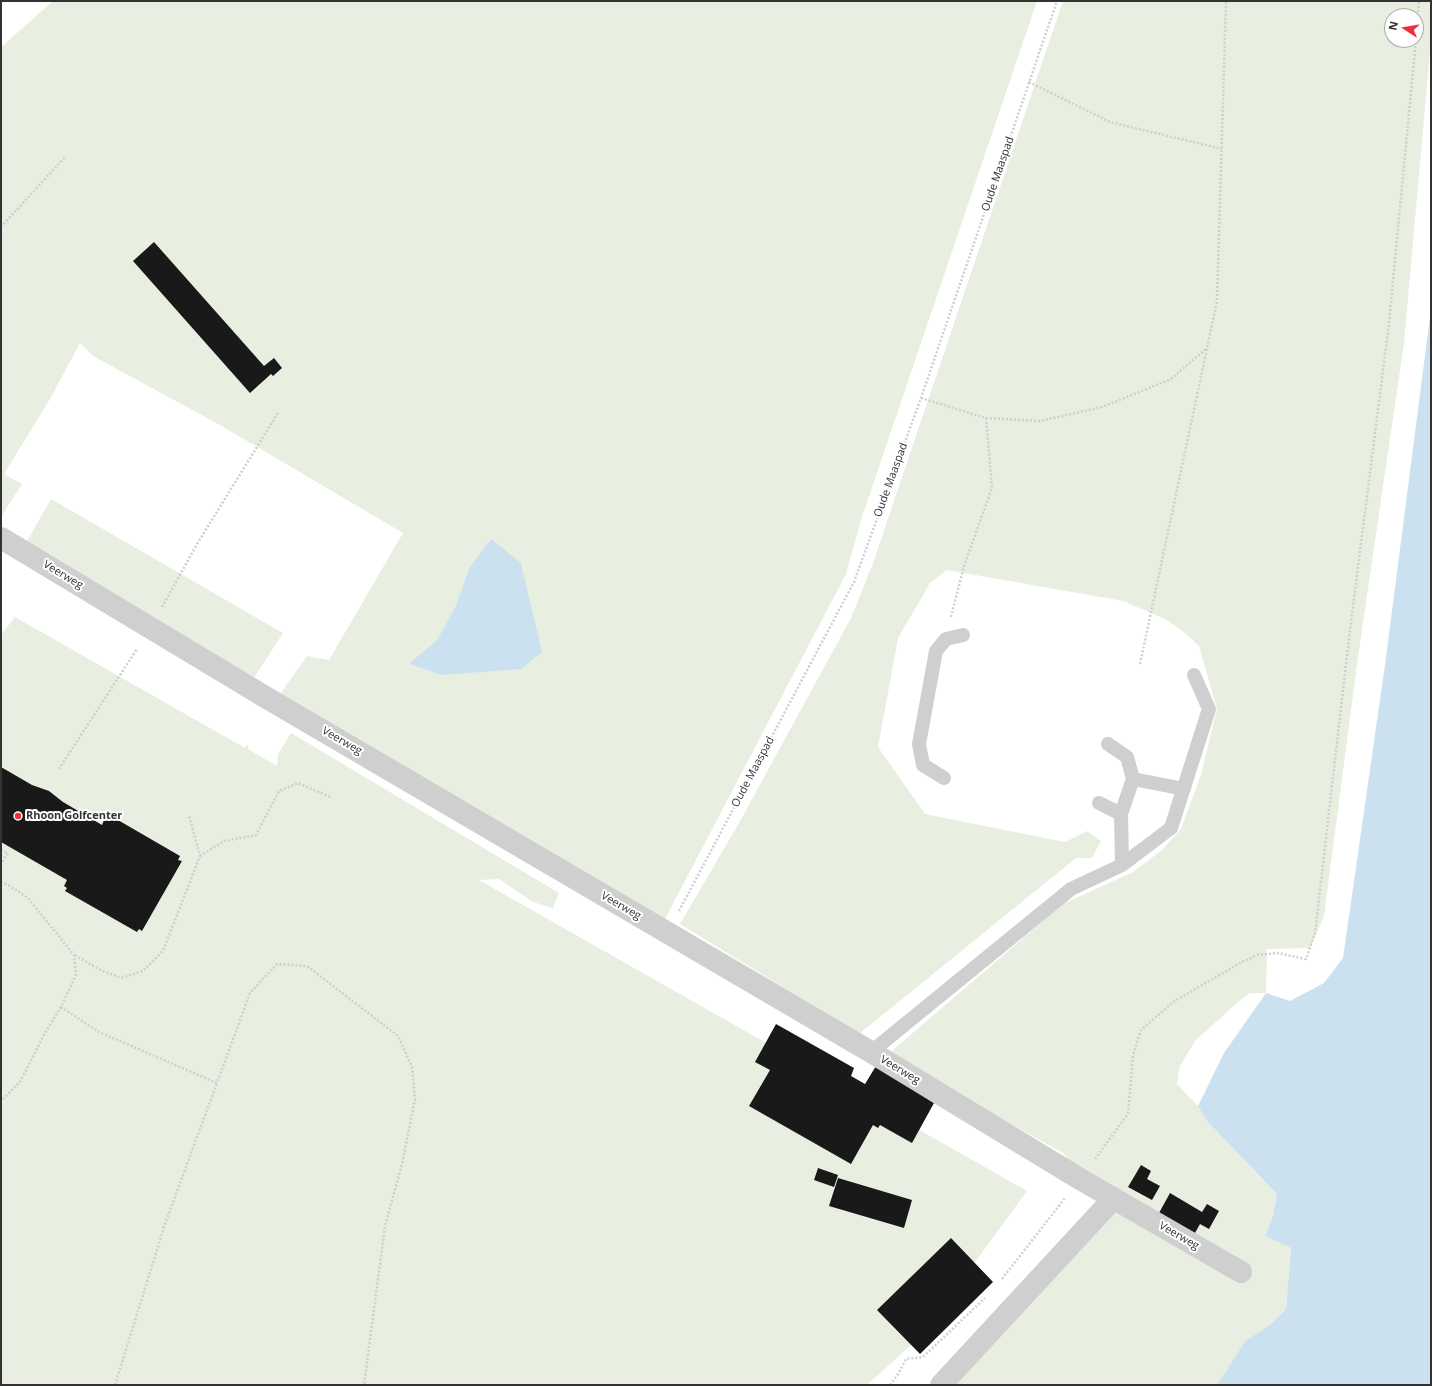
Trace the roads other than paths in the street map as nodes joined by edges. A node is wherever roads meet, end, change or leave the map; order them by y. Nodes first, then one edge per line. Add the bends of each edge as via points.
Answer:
1 (1, 538) edge
2 (963, 635) dead end
3 (1194, 675) dead end
4 (1108, 744) dead end
5 (944, 778) dead end
6 (1133, 779) junction
7 (1184, 789) junction
8 (1099, 804) dead end
9 (1121, 814) junction
10 (1122, 865) junction
11 (871, 1052) junction
12 (1114, 1198) junction
13 (1241, 1272) dead end
14 (940, 1385) edge

1 - 11 street, Veerweg
2 - 5 lane via 946,639 936,651 919,744 923,766
3 - 7 lane via 1209,709
4 - 6 lane via 1127,757
6 - 7 lane
6 - 9 lane
7 - 10 lane via 1171,828
8 - 9 lane
9 - 10 lane
10 - 11 lane via 1071,889
11 - 12 street, Veerweg
12 - 13 street, Veerweg
12 - 14 street

